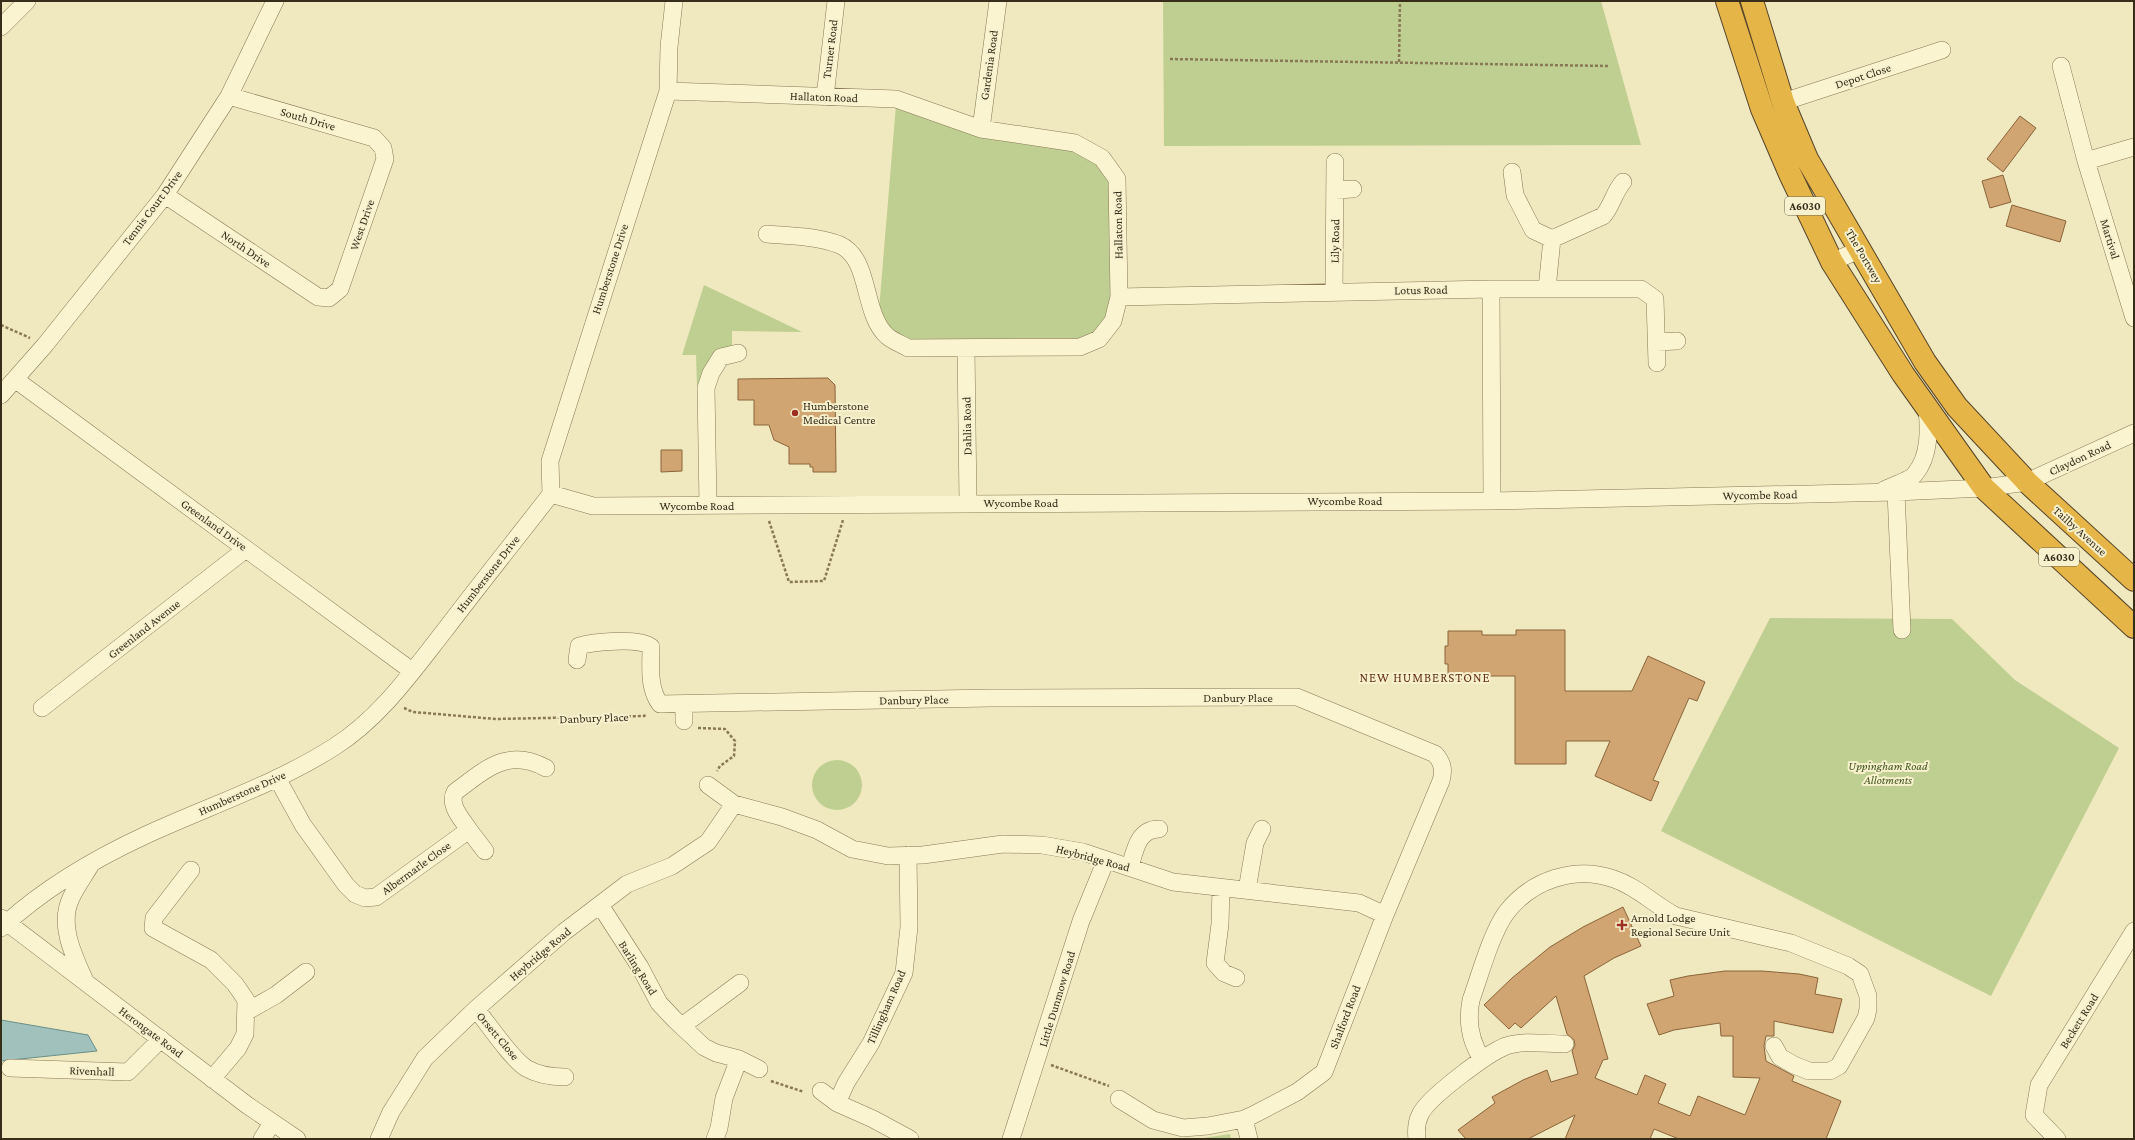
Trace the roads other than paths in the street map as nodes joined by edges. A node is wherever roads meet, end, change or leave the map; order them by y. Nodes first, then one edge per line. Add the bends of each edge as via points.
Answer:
1 (27, 1) edge
2 (275, 1) edge
3 (674, 1) edge
4 (836, 1) edge
5 (998, 1) edge
6 (1727, 1) edge
7 (1752, 1) edge
8 (1, 28) edge
9 (1942, 50) dead end
10 (2061, 66) dead end
11 (668, 91) junction
12 (229, 96) junction
13 (824, 97) junction
14 (1783, 102) junction
15 (981, 129) junction
16 (2134, 147) edge
17 (383, 148) joint
18 (2086, 161) junction
19 (1335, 162) dead end
20 (1512, 172) dead end
21 (1623, 182) dead end
22 (1353, 189) dead end
23 (1335, 190) junction
24 (165, 195) junction
25 (767, 234) dead end
26 (1559, 236) junction
27 (1861, 249) junction
28 (1832, 262) junction
29 (1491, 289) junction
30 (1547, 289) junction
31 (1334, 292) junction
32 (1119, 297) junction
33 (330, 298) joint
34 (2134, 318) edge
35 (1677, 341) dead end
36 (1657, 342) junction
37 (966, 348) junction
38 (738, 353) dead end
39 (1657, 363) dead end
40 (16, 380) junction
41 (1, 395) edge
42 (1927, 408) junction
43 (2134, 433) edge
44 (2027, 482) junction
45 (1984, 488) junction
46 (1888, 492) junction
47 (551, 494) junction
48 (1492, 500) junction
49 (968, 504) junction
50 (708, 506) junction
51 (246, 549) junction
52 (2134, 580) edge
53 (2134, 627) edge
54 (1902, 630) dead end
55 (577, 660) dead end
56 (412, 671) junction
57 (42, 708) dead end
58 (1435, 754) joint
59 (546, 768) dead end
60 (277, 778) junction
61 (708, 785) road end
62 (734, 804) junction
63 (1159, 829) dead end
64 (469, 830) junction
65 (1262, 830) dead end
66 (485, 852) dead end
67 (908, 855) junction
68 (1106, 860) junction
69 (92, 864) junction
70 (1130, 868) junction
71 (191, 870) dead end
72 (1221, 888) junction
73 (1247, 890) junction
74 (600, 905) junction
75 (1385, 915) junction
76 (3, 923) edge
77 (2134, 931) edge
78 (306, 972) dead end
79 (1236, 978) dead end
80 (740, 983) dead end
81 (86, 984) junction
82 (476, 1009) junction
83 (246, 1012) junction
84 (682, 1026) junction
85 (161, 1039) junction
86 (1564, 1044) dead end
87 (1774, 1046) dead end
88 (739, 1058) junction
89 (1482, 1059) junction
90 (10, 1068) dead end
91 (759, 1069) road end
92 (565, 1077) dead end
93 (212, 1079) junction
94 (821, 1091) road end
95 (1119, 1099) road end
96 (838, 1103) junction
97 (1244, 1119) junction
98 (272, 1123) junction
99 (262, 1139) edge
100 (297, 1139) edge
101 (379, 1139) edge
102 (715, 1139) edge
103 (910, 1139) edge
104 (1011, 1139) edge
105 (1249, 1139) edge
106 (1417, 1139) edge
107 (2057, 1139) edge

1 - 8 street
2 - 12 street, Tennis Court Drive
3 - 11 street, Humberstone Drive
4 - 13 street, Turner Road
5 - 15 street, Gardenia Road
6 - 28 highway, A6030 via 1762,109
7 - 14 highway, The Portwey
9 - 14 street, Depot Close
10 - 18 street, Martival
11 - 13 street, Hallaton Road
11 - 47 street, Humberstone Drive via 550,461
12 - 17 street, South Drive via 374,138
12 - 24 street, Tennis Court Drive
13 - 15 street, Hallaton Road via 896,99
14 - 27 highway, The Portwey via 1807,159
15 - 32 street, Hallaton Road via 1075,143 1102,158 1117,179
16 - 18 street
17 - 33 street, West Drive via 385,159 340,289
18 - 34 street, Martival
19 - 23 street, Lily Road
20 - 26 street via 1515,195 1533,230
21 - 26 street via 1616,189 1609,210 1603,216
22 - 23 street
23 - 31 street, Lily Road
24 - 33 street, North Drive via 318,297
24 - 40 street, Tennis Court Drive
25 - 37 street, Hallaton Road via 811,237 841,246 858,261 872,312 886,335 908,348
26 - 30 street
27 - 28 street
27 - 44 highway, The Portwey via 1924,362 1957,407
28 - 42 highway, A6030
29 - 30 street, Lotus Road
29 - 31 street, Lotus Road
29 - 48 street
30 - 36 street, Lotus Road via 1641,289 1655,299
31 - 32 street, Lotus Road
32 - 37 street, Hallaton Road via 1113,321 1099,339 1080,347
35 - 36 street
36 - 39 street, Lotus Road
37 - 49 street, Dahlia Road
38 - 50 street via 721,357 711,373 706,388
40 - 41 street, Tennis Court Drive
40 - 51 street, Greenland Drive
42 - 45 highway, A6030
42 - 46 street via 1929,432 1926,452 1915,475
43 - 44 street, Claydon Road
44 - 45 street, Wycombe Road
44 - 52 highway, Tailby Avenue
45 - 46 street, Wycombe Road
45 - 53 highway, A6030
46 - 48 street, Wycombe Road
46 - 54 street
47 - 50 street, Wycombe Road via 593,506
47 - 56 street, Humberstone Drive
48 - 49 street, Wycombe Road
49 - 50 street, Wycombe Road
51 - 56 street, Greenland Drive
51 - 57 street, Greenland Avenue
55 - 58 street, Danbury Place via 578,646 586,644 635,641 647,643 651,647 654,696 660,704 684,713 992,698 1297,697
56 - 60 street, Humberstone Drive via 388,701 362,727 334,747
58 - 75 street, Shalford Road via 1441,762 1441,781
59 - 64 street via 537,763 513,759 493,764 455,792 452,804
60 - 64 street, Albermarle Close via 303,825 346,885 355,894 365,898 376,897
60 - 69 street, Humberstone Drive via 144,836
61 - 62 street, Heybridge Road
62 - 67 street, Heybridge Road via 818,830 852,849 888,856
62 - 74 street, Heybridge Road via 708,842 672,866 627,884
63 - 70 street via 1150,829 1143,835 1137,844
64 - 66 street
65 - 73 street via 1254,843
67 - 68 street, Heybridge Road via 1003,844 1042,845 1083,852
67 - 96 street, Tillingham Road via 909,927 904,973 871,1043 846,1083
68 - 70 street, Heybridge Road
68 - 104 street, Little Dunmow Road via 1081,921
69 - 76 street, Humberstone Drive via 39,896
69 - 81 street via 70,899 65,926
70 - 72 street, Heybridge Road via 1173,882
71 - 83 street via 154,918 153,928 211,960 235,984 246,1000
72 - 73 street, Heybridge Road
72 - 79 street via 1215,963 1224,973
73 - 75 street, Heybridge Road via 1359,903
74 - 82 street, Heybridge Road via 564,932
74 - 84 street, Barling Road via 640,967 659,1003
75 - 97 street, Shalford Road via 1324,1072 1297,1092
76 - 81 street, Herongate Road
77 - 107 street, Beckett Road via 2039,1085 2034,1115
78 - 83 street via 276,995
80 - 84 street
81 - 85 street, Herongate Road
82 - 92 street, Orsett Close via 501,1042 526,1068 550,1077
82 - 101 street, Heybridge Road via 425,1058 391,1112
83 - 93 street via 245,1034 238,1048
84 - 88 street, Barling Road via 716,1053
85 - 90 street, Rivenhall via 128,1072
85 - 93 street, Herongate Road
86 - 89 street via 1521,1043 1506,1046
87 - 89 street via 1780,1057 1809,1071 1830,1071 1839,1066 1866,1018 1868,996 1860,974 1848,966 1791,943 1676,916 1614,878 1572,874 1554,878 1535,887 1506,913 1498,926 1468,1012 1472,1038
88 - 91 street, Barling Road
88 - 102 street via 724,1098 720,1128
89 - 106 street via 1426,1105 1418,1122
93 - 98 street, Herongate Road
94 - 96 street
95 - 97 street, Shalford Road via 1153,1120 1183,1128
96 - 103 street
97 - 105 street
98 - 99 street
98 - 100 street, Herongate Road

